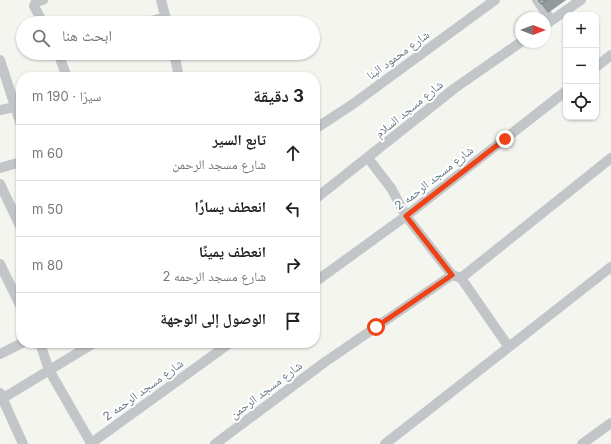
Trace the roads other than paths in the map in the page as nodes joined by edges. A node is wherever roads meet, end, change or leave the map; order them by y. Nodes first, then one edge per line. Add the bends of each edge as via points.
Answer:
1 (162, 0) edge
2 (495, 0) edge
3 (537, 0) edge
4 (581, 0) edge
5 (39, 2) edge
6 (543, 12) edge
7 (39, 16) edge
8 (166, 16) edge
9 (551, 20) edge
10 (515, 46) edge
11 (611, 55) edge
12 (61, 60) edge
13 (175, 60) edge
14 (1, 65) edge
15 (599, 65) edge
16 (65, 72) edge
17 (178, 72) edge
18 (563, 93) edge
19 (16, 108) edge
20 (0, 110) edge
21 (16, 115) edge
22 (320, 126) edge
23 (368, 158) junction
24 (611, 158) edge
25 (16, 163) edge
26 (0, 168) edge
27 (0, 184) edge
28 (320, 195) edge
29 (406, 216) junction
30 (16, 218) edge
31 (0, 264) edge
32 (611, 267) edge
33 (457, 276) junction
34 (320, 278) edge
35 (16, 294) edge
36 (16, 346) edge
37 (508, 346) junction
38 (42, 348) edge
39 (86, 348) edge
40 (223, 348) edge
41 (0, 354) edge
42 (49, 370) junction
43 (1, 397) edge
44 (611, 423) edge
45 (91, 443) edge
46 (23, 444) edge
47 (215, 444) edge
48 (385, 444) edge
49 (582, 444) edge

1 - 8 street
2 - 22 street, شارع محمود البنا
3 - 6 street
4 - 9 street
5 - 7 street via 34,8
10 - 23 street, شارع مسجد السلام via 455,88
11 - 15 street
12 - 16 street
13 - 17 street
14 - 19 street
18 - 29 street, شارع مسجد الرحمه 2
20 - 21 street
23 - 28 street, شارع مسجد السلام
23 - 29 street via 392,188
24 - 33 street, شارع مسجد الرحمن
25 - 26 street
27 - 30 street
29 - 33 street
29 - 34 street, شارع مسجد الرحمه 2
31 - 35 street
32 - 37 street
33 - 37 street
33 - 47 street, شارع مسجد الرحمن via 325,362
36 - 41 street
37 - 48 street
38 - 42 street
39 - 42 street
40 - 45 street, شارع مسجد الرحمه 2
42 - 43 street
42 - 45 street
43 - 46 street
44 - 49 street

